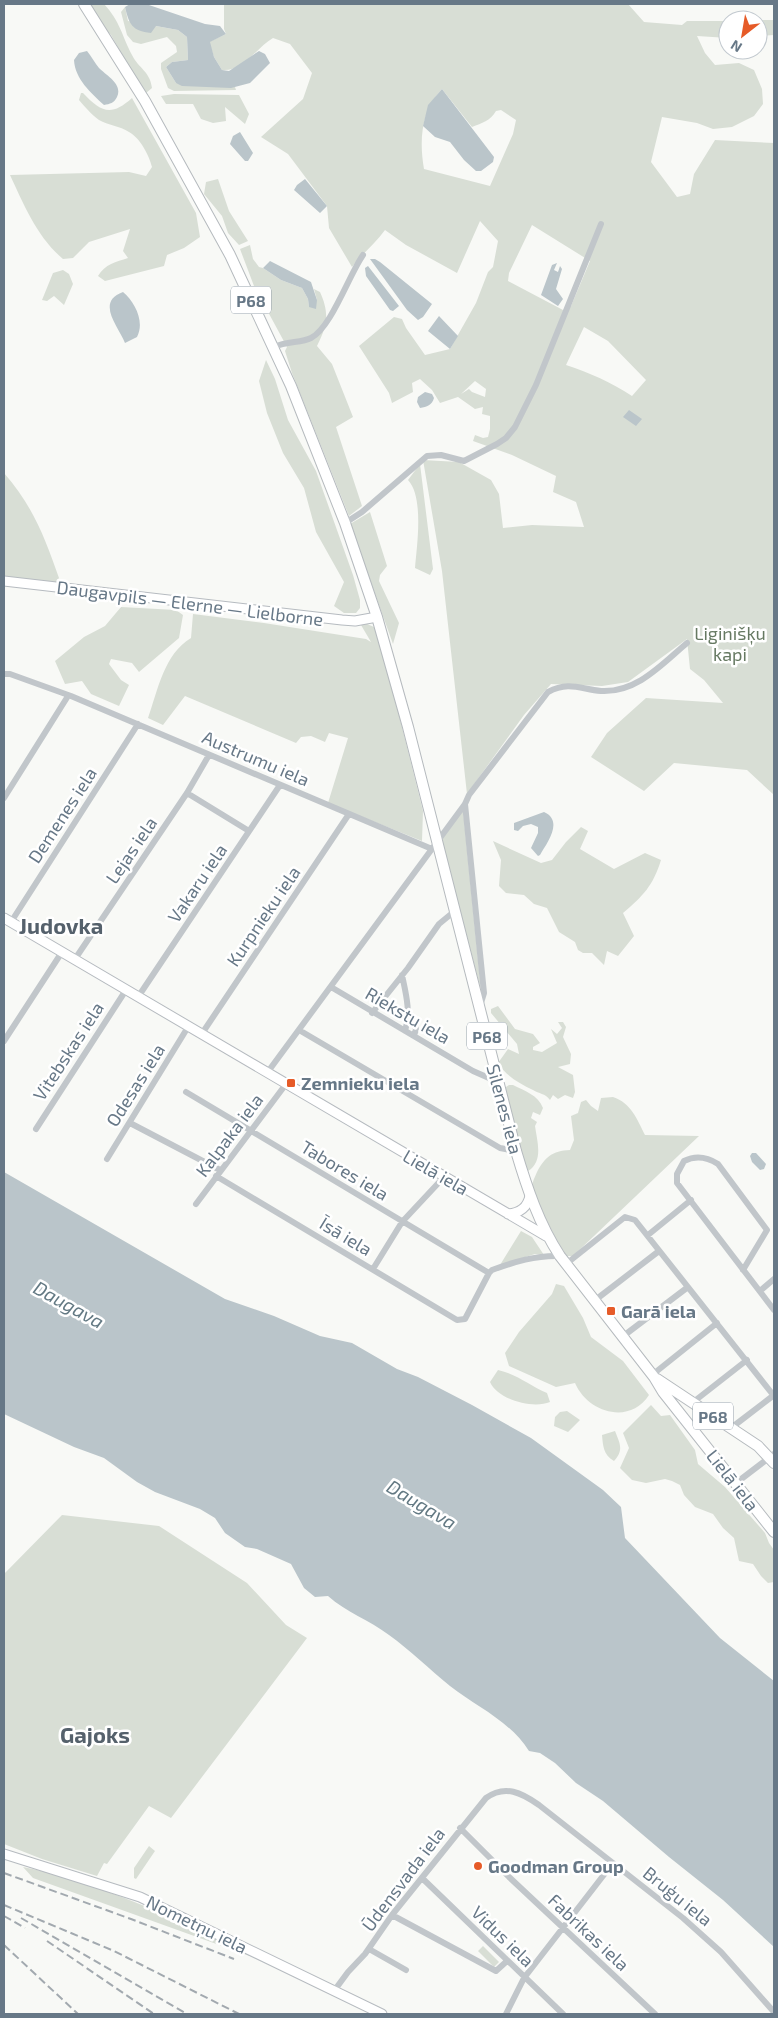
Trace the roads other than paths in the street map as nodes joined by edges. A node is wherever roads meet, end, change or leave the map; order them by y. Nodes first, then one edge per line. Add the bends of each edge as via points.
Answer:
1 (84, 4) edge
2 (601, 224) dead end
3 (363, 255) dead end
4 (274, 347) junction
5 (345, 523) junction
6 (4, 581) edge
7 (376, 617) junction
8 (687, 643) dead end
9 (4, 674) edge
10 (68, 696) junction
11 (138, 724) junction
12 (209, 755) junction
13 (280, 785) junction
14 (187, 793) junction
15 (4, 798) edge
16 (466, 804) junction
17 (349, 814) junction
18 (249, 831) junction
19 (435, 841) junction
20 (456, 910) junction
21 (8, 920) edge
22 (62, 952) junction
23 (75, 959) junction
24 (402, 975) junction
25 (331, 987) junction
26 (126, 990) junction
27 (138, 997) junction
28 (479, 1008) junction
29 (372, 1013) junction
30 (407, 1019) junction
31 (188, 1027) junction
32 (299, 1030) junction
33 (405, 1031) junction
34 (202, 1035) junction
35 (414, 1036) junction
36 (4, 1041) edge
37 (267, 1072) junction
38 (498, 1082) junction
39 (286, 1084) junction
40 (186, 1092) dead end
41 (130, 1123) junction
42 (36, 1129) dead end
43 (250, 1131) junction
44 (516, 1152) junction
45 (107, 1159) dead end
46 (218, 1173) junction
47 (444, 1176) junction
48 (530, 1196) junction
49 (691, 1200) junction
50 (196, 1204) dead end
51 (508, 1214) junction
52 (402, 1222) junction
53 (648, 1235) junction
54 (546, 1236) junction
55 (659, 1251) junction
56 (563, 1260) junction
57 (373, 1269) junction
58 (743, 1270) junction
59 (489, 1272) junction
60 (774, 1279) edge
61 (688, 1287) junction
62 (760, 1291) junction
63 (594, 1301) junction
64 (774, 1310) edge
65 (717, 1323) junction
66 (622, 1337) junction
67 (747, 1360) junction
68 (653, 1376) junction
69 (774, 1395) edge
70 (692, 1403) junction
71 (731, 1428) junction
72 (773, 1458) edge
73 (736, 1483) junction
74 (774, 1532) edge
75 (500, 1790) joint
76 (460, 1828) junction
77 (4, 1854) edge
78 (613, 1863) junction
79 (422, 1878) junction
80 (392, 1915) junction
81 (563, 1928) junction
82 (369, 1949) junction
83 (507, 1961) junction
84 (406, 1970) dead end
85 (524, 1978) junction
86 (334, 1991) junction
87 (774, 2012) edge
88 (382, 2014) edge
89 (506, 2014) edge
90 (563, 2014) edge
91 (655, 2014) edge

1 - 4 main road, P68 via 145,100 230,255
2 - 5 street via 536,385 511,432 497,444 464,460 427,456
3 - 4 street via 318,334 305,341
4 - 5 main road, P68
5 - 7 main road, P68
6 - 7 street, Daugavpils — Elerne — Lielborne via 342,620
7 - 19 main road, P68 via 408,727
8 - 16 street via 638,683 602,691 567,685 548,692 486,772
9 - 10 street, Austrumu iela
10 - 11 street, Austrumu iela
10 - 15 street
11 - 12 street, Austrumu iela
11 - 21 street, Demenes iela
12 - 13 street, Austrumu iela
12 - 14 street, Lejas iela
13 - 17 street, Austrumu iela
13 - 18 street, Vakaru iela
14 - 18 street
14 - 23 street, Lejas iela
16 - 19 street
16 - 28 street via 484,993
17 - 19 street, Austrumu iela
17 - 34 street, Kurpnieku iela
18 - 27 street, Vakaru iela
19 - 20 main road, Silenes iela / P68
19 - 25 street
20 - 24 street via 439,924
20 - 28 main road, Silenes iela / P68
21 - 22 street, Lielā iela
22 - 23 street, Lielā iela
22 - 36 street
23 - 26 street, Lielā iela
24 - 29 street
24 - 30 street
25 - 29 street, Riekstu iela
25 - 32 street
26 - 27 street, Lielā iela
26 - 42 street, Vitebskas iela
27 - 31 street, Lielā iela
28 - 38 main road, Silenes iela / P68
29 - 33 street, Riekstu iela
30 - 33 street
30 - 35 street via 416,1029
31 - 34 street, Lielā iela
31 - 41 street, Odesas iela
32 - 37 street
32 - 44 street via 500,1148
33 - 35 street, Riekstu iela
34 - 37 street, Lielā iela
35 - 38 street, Riekstu iela
37 - 39 street, Lielā iela
38 - 44 main road, Silenes iela / P68
39 - 43 street, Kalpaka iela
39 - 47 street, Lielā iela
40 - 43 street, Tabores iela
41 - 45 street, Odesas iela
41 - 46 street, Īsā iela
43 - 46 street, Kalpaka iela
43 - 52 street, Tabores iela
44 - 48 main road, Silenes iela / P68
46 - 50 street, Kalpaka iela
46 - 57 street, Īsā iela
47 - 51 street, Lielā iela
47 - 52 street
48 - 51 street via 523,1210
48 - 54 main road, Silenes iela / P68
49 - 53 street
49 - 58 street
49 - 58 street via 677,1183 677,1174 684,1160 698,1157 718,1164 767,1230
51 - 54 street, Lielā iela
52 - 57 street
52 - 59 street, Tabores iela
53 - 55 street
53 - 56 street via 635,1220 625,1217
54 - 56 main road, Lielā iela / P68
55 - 61 street
55 - 63 street
56 - 59 street via 550,1256 519,1260
56 - 63 main road, Lielā iela / P68
57 - 59 street, Īsā iela via 457,1320 465,1318
58 - 62 street
60 - 62 street
61 - 65 street
61 - 66 street
62 - 64 street
63 - 66 main road, Lielā iela / P68
65 - 67 street
65 - 68 street
66 - 68 main road, Lielā iela / P68
67 - 69 street
67 - 70 street
68 - 70 main road, P68
68 - 73 main road, Lielā iela / P68
69 - 71 street
70 - 71 main road, P68
71 - 72 main road, P68
72 - 73 street
73 - 74 main road, Lielā iela / P68
75 - 76 street, Ūdensvada iela via 486,1798
75 - 78 street, Bruģu iela via 525,1795
76 - 79 street, Ūdensvada iela
76 - 81 street, Fabrikas iela
77 - 86 street, Nometņu iela via 140,1897
78 - 81 street
78 - 87 street, Bruģu iela via 667,1904 721,1952
79 - 80 street, Ūdensvada iela
79 - 83 street, Vidus iela
80 - 82 street, Ūdensvada iela
80 - 83 street via 496,1971
81 - 85 street
81 - 91 street, Fabrikas iela
82 - 84 street
82 - 86 street, Ūdensvada iela
83 - 85 street, Vidus iela
85 - 89 street
85 - 90 street, Vidus iela
86 - 88 street, Nometņu iela

